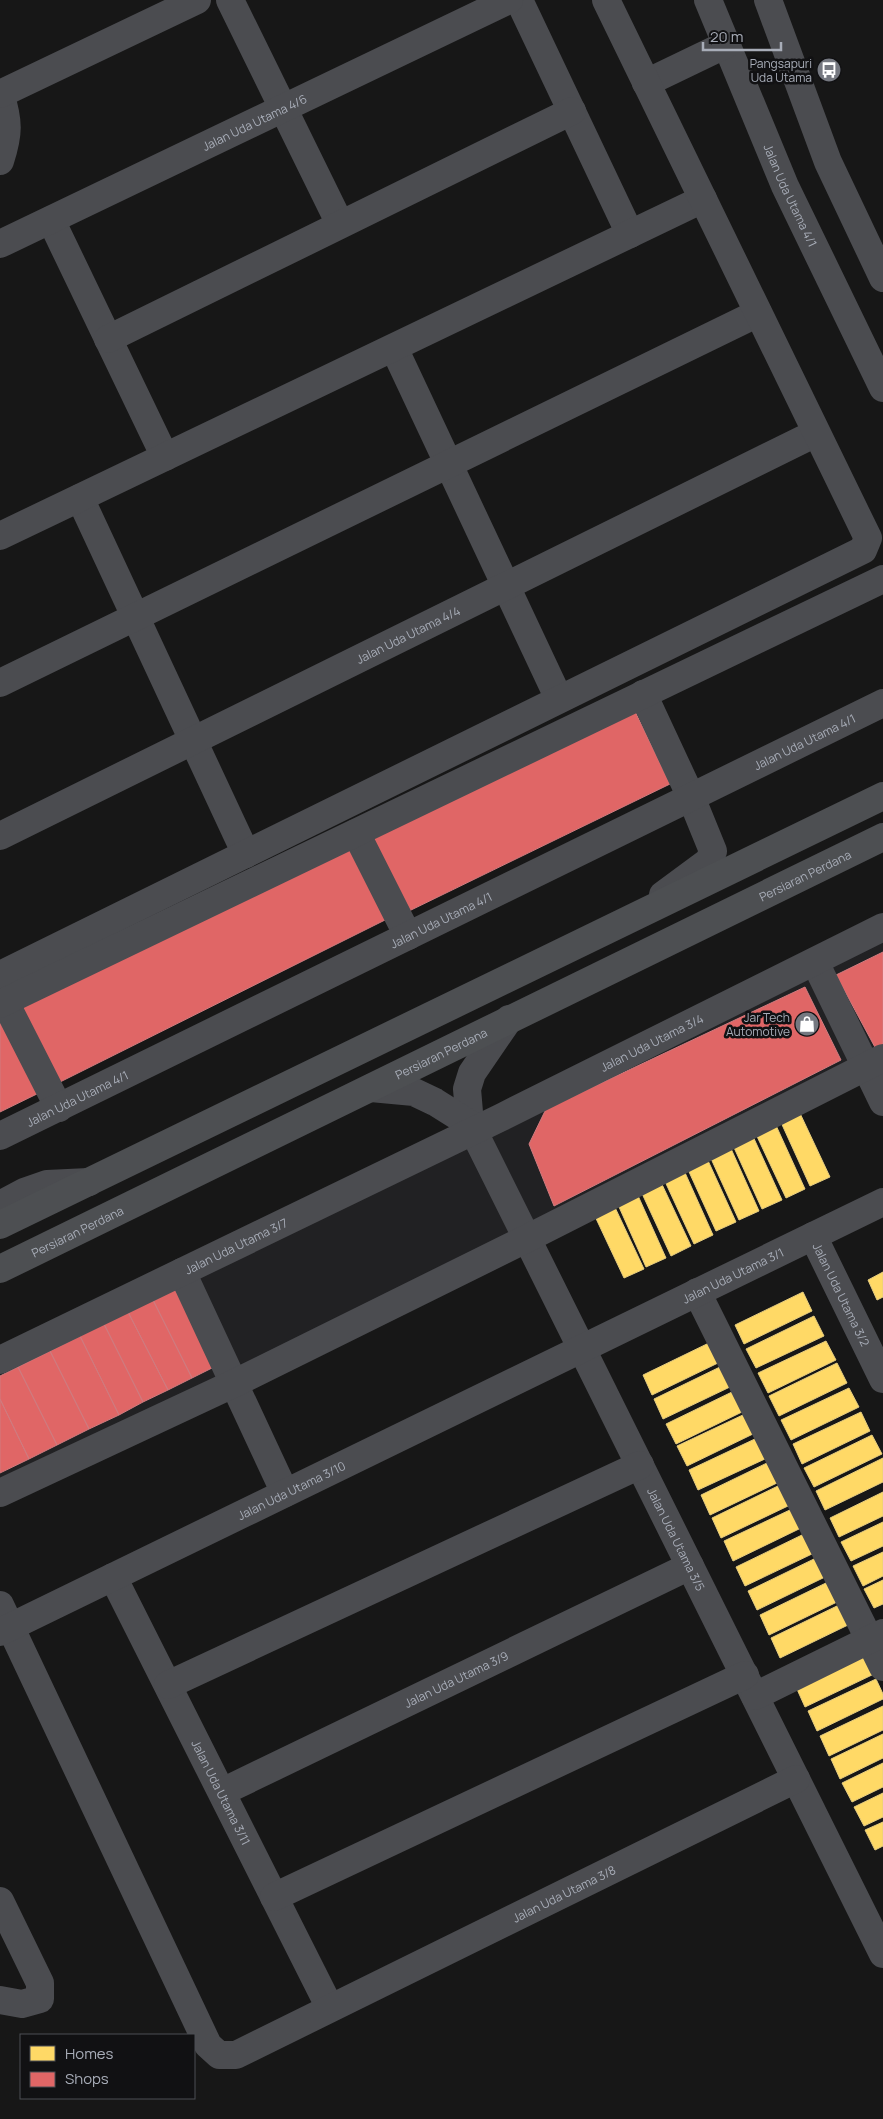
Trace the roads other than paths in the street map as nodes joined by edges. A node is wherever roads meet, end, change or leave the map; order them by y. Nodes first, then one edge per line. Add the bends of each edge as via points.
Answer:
1 (196, 0) edge
2 (230, 0) edge
3 (509, 0) edge
4 (520, 0) edge
5 (606, 0) edge
6 (708, 0) edge
7 (768, 0) edge
8 (727, 44) junction
9 (646, 83) junction
10 (0, 94) edge
11 (283, 108) junction
12 (572, 111) junction
13 (0, 161) edge
14 (703, 199) junction
15 (51, 220) junction
16 (340, 224) junction
17 (630, 234) junction
18 (0, 244) edge
19 (883, 278) edge
20 (758, 313) junction
21 (108, 339) junction
22 (394, 348) junction
23 (883, 388) edge
24 (816, 433) junction
25 (165, 457) junction
26 (448, 464) junction
27 (80, 498) junction
28 (0, 536) edge
29 (883, 578) edge
30 (505, 587) junction
31 (135, 618) junction
32 (0, 683) edge
33 (643, 694) junction
34 (560, 699) junction
35 (883, 703) edge
36 (193, 741) junction
37 (883, 796) edge
38 (691, 797) junction
39 (356, 833) junction
40 (0, 836) edge
41 (883, 837) edge
42 (246, 854) junction
43 (634, 917) junction
44 (883, 927) edge
45 (408, 936) junction
46 (814, 962) junction
47 (0, 975) edge
48 (3, 1003) edge
49 (509, 1019) junction
50 (874, 1062) edge
51 (371, 1088) junction
52 (883, 1102) edge
53 (59, 1108) junction
54 (472, 1127) junction
55 (0, 1136) edge
56 (89, 1182) junction
57 (883, 1202) edge
58 (0, 1205) edge
59 (0, 1225) edge
60 (813, 1236) junction
61 (528, 1238) junction
62 (0, 1269) edge
63 (182, 1272) junction
64 (698, 1292) junction
65 (582, 1349) junction
66 (0, 1360) edge
67 (883, 1379) edge
68 (235, 1383) junction
69 (640, 1465) junction
70 (0, 1493) edge
71 (285, 1493) junction
72 (690, 1566) junction
73 (114, 1577) junction
74 (3, 1621) edge
75 (876, 1637) edge
76 (883, 1668) edge
77 (168, 1685) junction
78 (750, 1686) junction
79 (796, 1779) junction
80 (222, 1792) junction
81 (274, 1897) junction
82 (0, 1901) edge
83 (883, 1954) edge
84 (0, 2000) edge
85 (330, 2008) junction

1 - 10 street
2 - 11 street
3 - 11 street, Jalan Uda Utama 4/6
4 - 12 street
5 - 9 street
6 - 8 street, Jalan Uda Utama 4/1
7 - 19 street via 828,162
8 - 9 street
8 - 23 street, Jalan Uda Utama 4/1 via 785,186
9 - 14 street
10 - 13 street via 8,126
11 - 15 street, Jalan Uda Utama 4/6
11 - 16 street
12 - 16 street
12 - 17 street
14 - 17 street
14 - 20 street
15 - 18 street, Jalan Uda Utama 4/6
15 - 21 street
16 - 21 street
17 - 22 street
20 - 24 street
20 - 26 street
21 - 25 street
22 - 25 street
22 - 26 street
24 - 30 street, Jalan Uda Utama 4/4
24 - 34 street via 868,538 863,550
25 - 27 street
26 - 30 street
26 - 31 street
27 - 28 street
27 - 31 street
29 - 33 street
30 - 34 street
30 - 36 street, Jalan Uda Utama 4/4
31 - 32 street
31 - 36 street
33 - 38 street
33 - 39 street
34 - 42 street
35 - 38 street, Jalan Uda Utama 4/1
36 - 40 street, Jalan Uda Utama 4/4
36 - 42 street
37 - 43 main road
38 - 43 street via 713,850 709,862
38 - 45 street, Jalan Uda Utama 4/1
39 - 45 street
39 - 48 street
41 - 49 main road, Persiaran Perdana
42 - 47 street
43 - 56 main road
44 - 46 street, Jalan Uda Utama 3/4
45 - 53 street, Jalan Uda Utama 4/1
46 - 50 street
46 - 54 street, Jalan Uda Utama 3/4
48 - 53 street
49 - 51 main road, Persiaran Perdana
49 - 54 street via 472,1073 466,1089
50 - 52 street
50 - 61 street
51 - 54 street via 414,1092
51 - 62 main road, Persiaran Perdana
53 - 55 street, Jalan Uda Utama 4/1
54 - 61 street, Jalan Uda Utama 3/5
54 - 63 street, Jalan Uda Utama 3/7
56 - 58 street via 47,1184
56 - 59 main road
57 - 60 street, Jalan Uda Utama 3/1
60 - 64 street, Jalan Uda Utama 3/1
60 - 67 street, Jalan Uda Utama 3/2
61 - 65 street, Jalan Uda Utama 3/5
61 - 68 street
63 - 66 street, Jalan Uda Utama 3/7
63 - 68 street
64 - 65 street, Jalan Uda Utama 3/1
64 - 75 street
65 - 69 street, Jalan Uda Utama 3/5
65 - 71 street, Jalan Uda Utama 3/10
68 - 70 street
68 - 71 street
69 - 72 street, Jalan Uda Utama 3/5
69 - 77 street
71 - 73 street, Jalan Uda Utama 3/10
72 - 78 street, Jalan Uda Utama 3/5
72 - 80 street, Jalan Uda Utama 3/9
73 - 74 street, Jalan Uda Utama 3/10
73 - 77 street, Jalan Uda Utama 3/11
74 - 85 street, Jalan Uda Utama 3/8 via 208,2045 219,2055 236,2055
75 - 76 street
75 - 78 street
77 - 80 street, Jalan Uda Utama 3/11
78 - 79 street, Jalan Uda Utama 3/5
78 - 81 street
79 - 83 street, Jalan Uda Utama 3/5
79 - 85 street, Jalan Uda Utama 3/8
80 - 81 street, Jalan Uda Utama 3/11
81 - 85 street, Jalan Uda Utama 3/11
82 - 84 street via 40,1983 40,1999 22,2004

